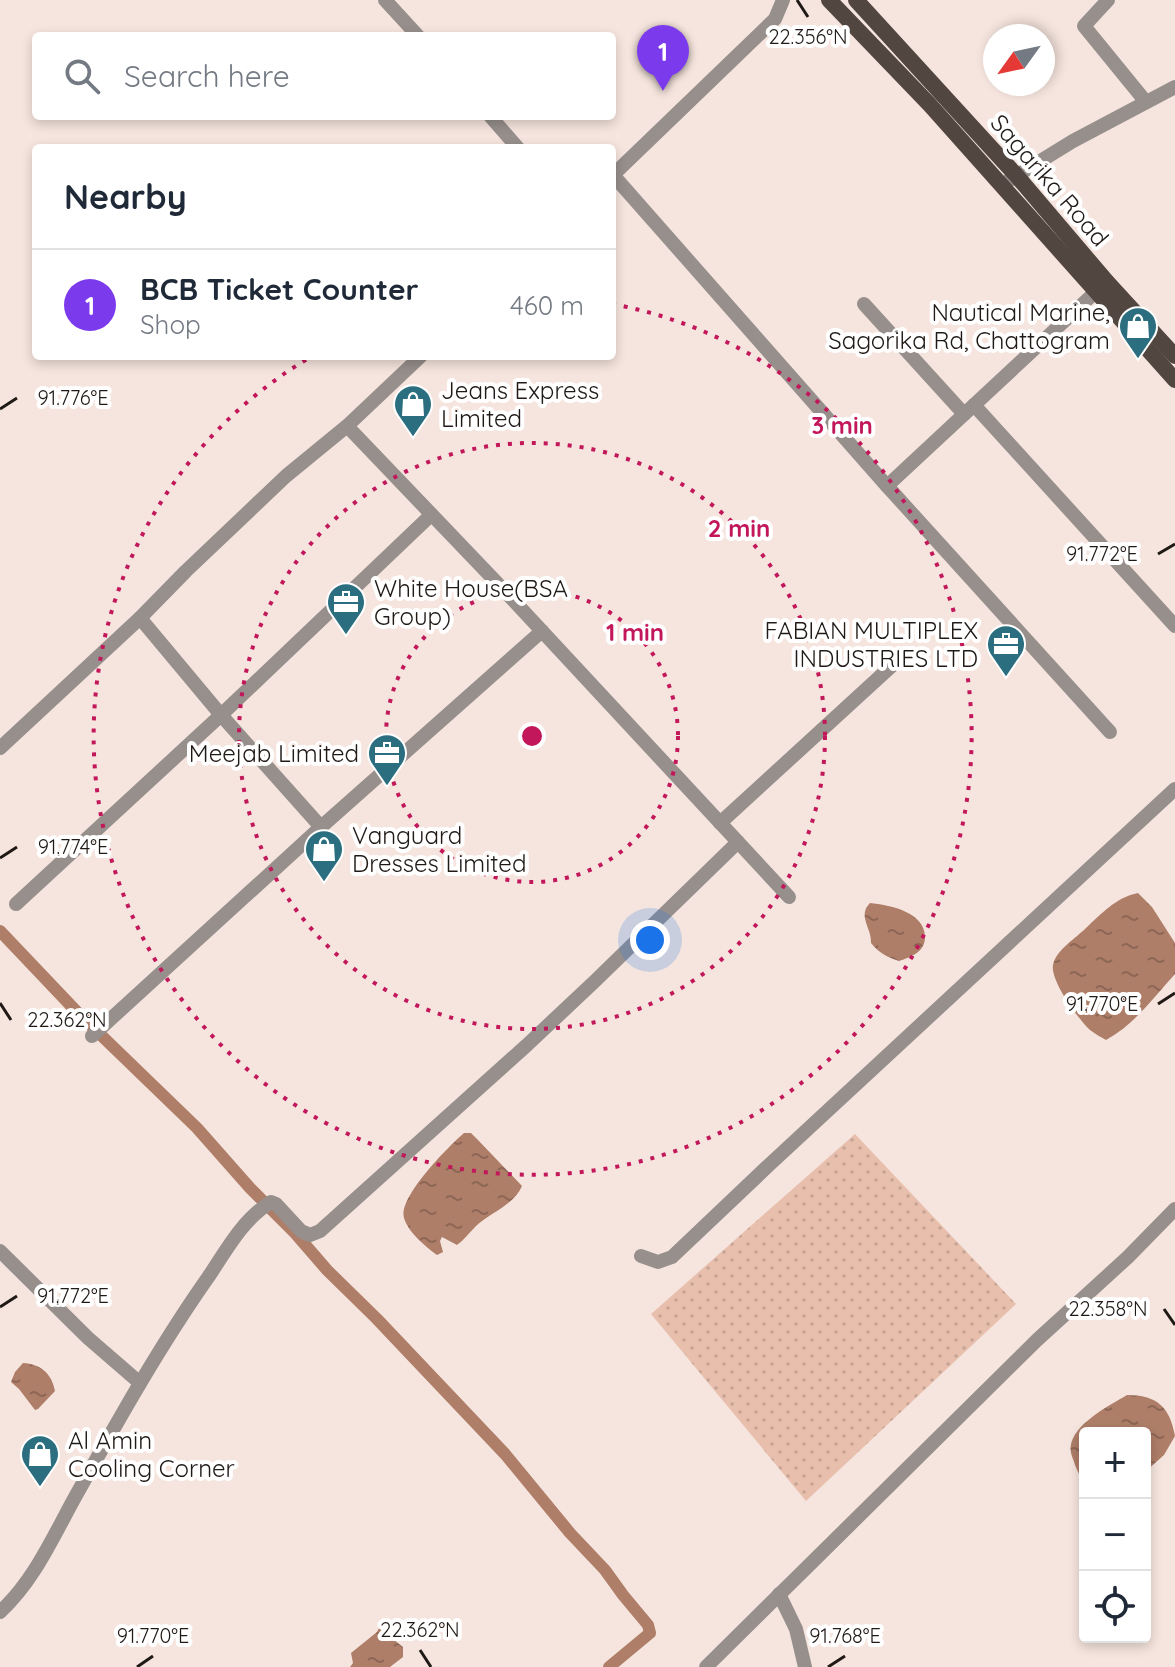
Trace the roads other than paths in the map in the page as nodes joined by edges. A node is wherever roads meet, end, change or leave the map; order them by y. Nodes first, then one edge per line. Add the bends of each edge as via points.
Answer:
1 (385, 0) edge
2 (783, 0) edge
3 (829, 0) edge
4 (856, 0) edge
5 (1108, 0) edge
6 (414, 32) edge
7 (1172, 92) edge
8 (1146, 102) junction
9 (494, 120) edge
10 (514, 144) edge
11 (616, 171) edge
12 (1016, 175) junction
13 (616, 180) edge
14 (1001, 186) junction
15 (1101, 287) junction
16 (864, 304) dead end
17 (1175, 356) edge
18 (417, 360) edge
19 (1175, 380) edge
20 (969, 410) junction
21 (347, 426) junction
22 (887, 486) junction
23 (431, 515) junction
24 (140, 618) junction
25 (1175, 626) edge
26 (542, 631) junction
27 (897, 661) dead end
28 (221, 715) junction
29 (1110, 732) dead end
30 (0, 748) edge
31 (1175, 789) edge
32 (720, 823) junction
33 (321, 827) junction
34 (738, 842) junction
35 (789, 897) dead end
36 (16, 904) dead end
37 (92, 1036) dead end
38 (1175, 1209) edge
39 (0, 1251) edge
40 (641, 1256) dead end
41 (140, 1383) junction
42 (779, 1594) junction
43 (0, 1612) edge
44 (706, 1667) edge
45 (805, 1667) edge

1 - 6 street
2 - 11 street via 775,19
3 - 14 main road, Sagarika Road
4 - 12 main road, Sagarika Road
5 - 8 street via 1084,26
7 - 8 street
8 - 12 street
9 - 10 street
12 - 14 street
12 - 15 main road, Sagarika Road
13 - 22 street
14 - 15 main road, Sagarika Road
15 - 17 main road, Sagarika Road
15 - 19 main road, Sagarika Road
15 - 20 street
16 - 20 street
18 - 21 street
20 - 22 street
20 - 25 street
21 - 23 street
21 - 24 street via 286,476
22 - 29 street
23 - 26 street
23 - 28 street
24 - 28 street
24 - 30 street
26 - 32 street
26 - 33 street
27 - 32 street
28 - 33 street
28 - 36 street
31 - 40 street via 672,1257 658,1262
32 - 34 street
33 - 37 street
34 - 35 street
34 - 41 street via 550,1024 320,1231 301,1231 271,1202 257,1210
38 - 42 street
39 - 41 street
41 - 43 street via 36,1569
42 - 44 street
42 - 45 street via 796,1629

